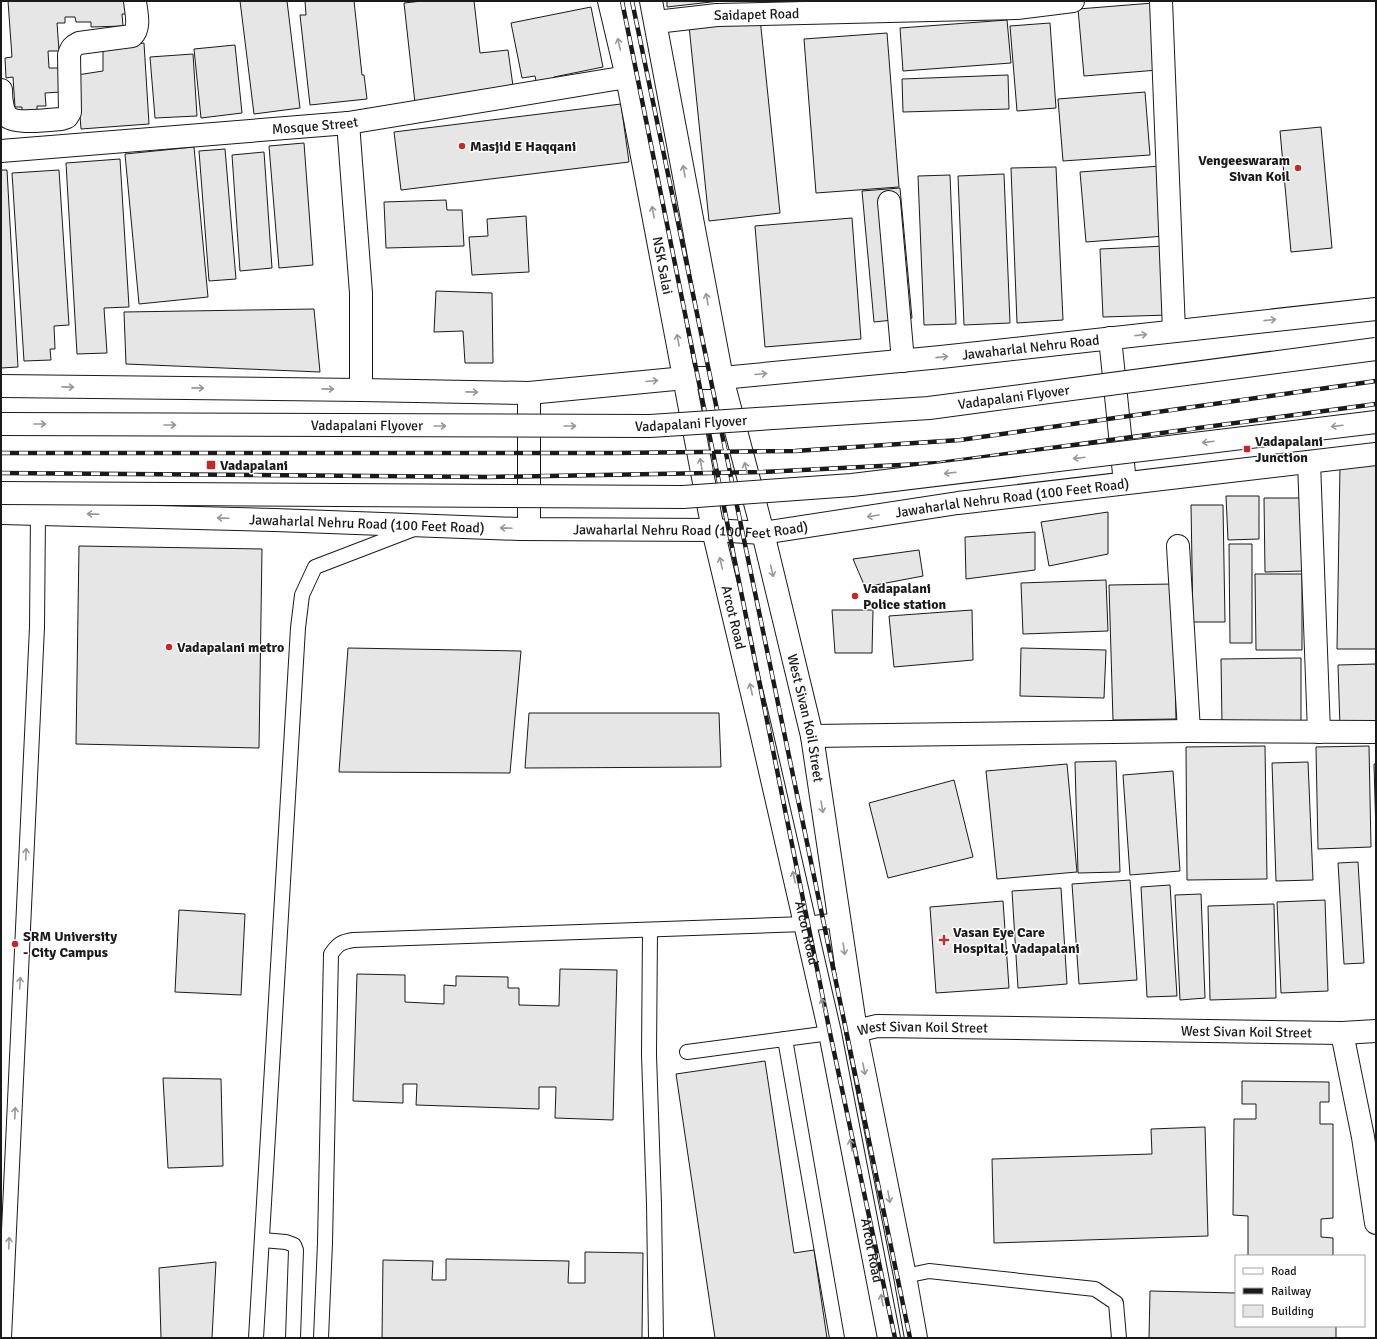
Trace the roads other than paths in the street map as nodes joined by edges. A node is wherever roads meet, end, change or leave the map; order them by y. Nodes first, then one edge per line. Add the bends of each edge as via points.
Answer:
1 (136, 1) edge
2 (609, 1) edge
3 (651, 1) edge
4 (1073, 1) edge
5 (1161, 1) edge
6 (1007, 4) edge
7 (656, 22) junction
8 (627, 77) junction
9 (1, 90) edge
10 (348, 123) junction
11 (1, 151) edge
12 (889, 202) dead end
13 (1376, 309) edge
14 (1174, 331) junction
15 (1110, 338) junction
16 (1376, 349) edge
17 (903, 361) junction
18 (685, 378) junction
19 (722, 378) junction
20 (1, 386) edge
21 (361, 390) junction
22 (529, 393) junction
23 (1376, 422) edge
24 (1, 424) edge
25 (1376, 454) edge
26 (1309, 462) junction
27 (1126, 483) junction
28 (1, 493) edge
29 (1, 513) edge
30 (38, 513) junction
31 (422, 526) junction
32 (529, 529) junction
33 (713, 530) junction
34 (763, 533) junction
35 (1178, 546) dead end
36 (1189, 731) junction
37 (1319, 732) junction
38 (1376, 732) edge
39 (812, 736) junction
40 (840, 920) junction
41 (805, 924) junction
42 (650, 930) junction
43 (856, 1031) junction
44 (1376, 1031) edge
45 (830, 1033) junction
46 (1342, 1033) junction
47 (785, 1039) junction
48 (687, 1052) dead end
49 (1370, 1137) edge
50 (883, 1164) junction
51 (856, 1169) junction
52 (1376, 1223) edge
53 (262, 1240) junction
54 (905, 1276) junction
55 (4, 1338) edge
56 (256, 1338) edge
57 (293, 1338) edge
58 (321, 1338) edge
59 (656, 1338) edge
60 (837, 1338) edge
61 (889, 1338) edge
62 (916, 1338) edge
63 (1119, 1338) edge

1 - 9 street via 137,26 132,36 79,43 70,50 70,112 67,117 15,120 7,117
8 -> 2 street, NSK Salai
3 - 7 street, West Sivan Koil Street
4 - 6 street, Saidapet Road
5 - 14 street
6 - 7 street, Saidapet Road via 717,15
19 -> 7 street, West Sivan Koil Street
8 - 10 street, Mosque Street
18 -> 8 street, NSK Salai
10 - 11 street, Mosque Street
10 - 21 street via 361,293
12 - 17 street
14 -> 13 street, Jawaharlal Nehru Road
15 -> 14 street, Jawaharlal Nehru Road
17 -> 15 street, Jawaharlal Nehru Road
15 - 27 street
24 -> 16 street, Vadapalani Flyover, bridge via 650,426 929,408
19 -> 17 street, Jawaharlal Nehru Road
18 - 19 street, Jawaharlal Nehru Road
22 -> 18 street
33 -> 18 street, NSK Salai
34 -> 19 street, West Sivan Koil Street
20 -> 21 street
21 -> 22 street
22 - 32 street
23 -> 28 street, bridge via 852,485 683,497
25 - 26 street, Jawaharlal Nehru Road (100 Feet Road)
26 - 27 street, Jawaharlal Nehru Road (100 Feet Road)
26 - 37 street
27 -> 34 street, Jawaharlal Nehru Road (100 Feet Road) via 958,503
29 - 30 street, Jawaharlal Nehru Road (100 Feet Road)
31 -> 30 street, Jawaharlal Nehru Road (100 Feet Road)
55 -> 30 lane via 37,627
32 -> 31 street, Jawaharlal Nehru Road (100 Feet Road)
31 - 53 lane via 315,568 302,595
32 - 33 street, Jawaharlal Nehru Road (100 Feet Road)
33 - 34 street, Jawaharlal Nehru Road (100 Feet Road)
41 -> 33 street, Arcot Road
34 -> 39 street, West Sivan Koil Street
35 - 36 street
36 - 37 street
36 - 39 street
37 - 38 street
39 -> 40 street, West Sivan Koil Street
40 - 41 lane
40 -> 43 street, West Sivan Koil Street
41 - 42 lane
45 -> 41 street, Arcot Road
42 - 58 lane via 353,940 343,941 336,947 331,954
42 - 59 lane via 649,1055
43 - 46 street, West Sivan Koil Street via 877,1026
43 -> 50 street, Arcot Road
44 - 46 street, West Sivan Koil Street
45 - 47 lane
51 -> 45 street, Arcot Road
46 - 49 street
47 - 48 lane
47 - 60 lane
49 - 52 street
50 - 51 street
50 -> 54 street, Arcot Road
61 -> 51 street, Arcot Road
53 - 56 lane
53 - 57 lane via 286,1242 294,1245 296,1250
54 - 62 street, Arcot Road
54 - 63 lane via 930,1271 1095,1289 1116,1303

